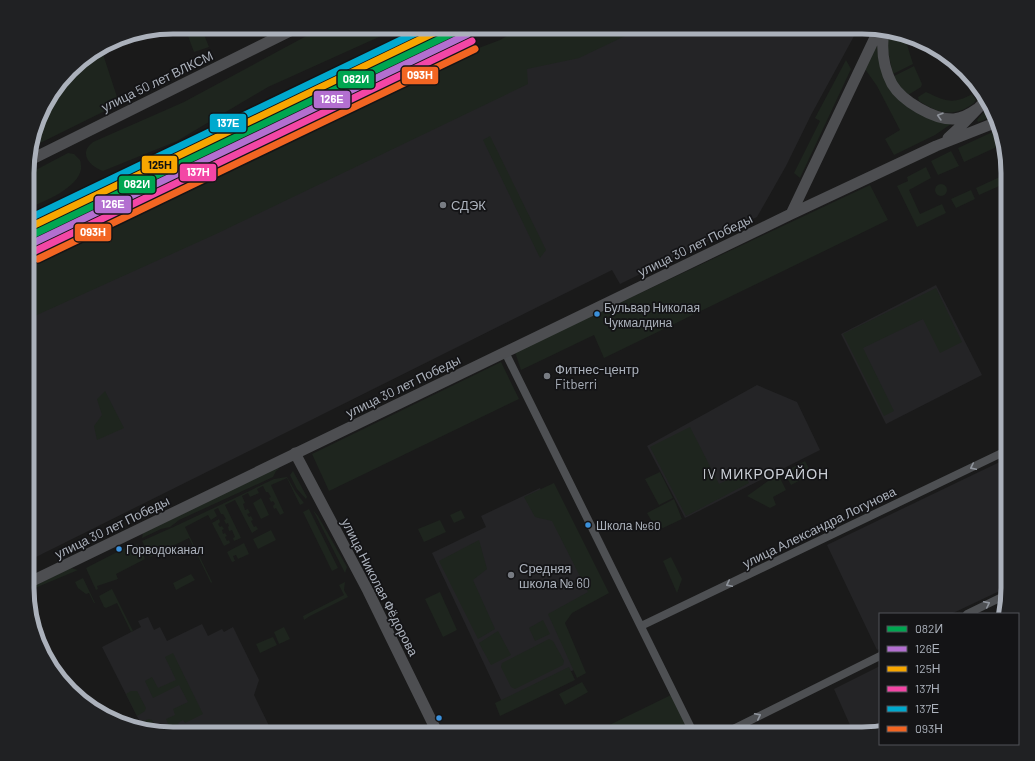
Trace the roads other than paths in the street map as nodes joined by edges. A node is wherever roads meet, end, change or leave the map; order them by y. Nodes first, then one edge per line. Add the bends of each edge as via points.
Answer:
1 (284, 34) edge
2 (876, 35) edge
3 (883, 36) edge
4 (982, 103) edge
5 (976, 109) junction
6 (992, 124) edge
7 (936, 146) junction
8 (35, 157) edge
9 (791, 214) junction
10 (505, 352) junction
11 (294, 453) junction
12 (1001, 453) edge
13 (34, 580) edge
14 (1001, 597) edge
15 (969, 613) edge
16 (641, 626) junction
17 (879, 656) edge
18 (435, 727) edge
19 (691, 727) edge
20 (737, 727) edge

1 - 8 street, улица 50 лет ВЛКСМ
2 - 9 street
5 -> 3 street via 960,118 947,118 926,111 904,97 895,87 886,69 882,48
4 - 5 street
5 - 7 street via 955,132
6 - 7 street
7 - 9 street, улица 30 лет Победы
9 - 10 street, улица 30 лет Победы
10 - 11 street, улица 30 лет Победы
10 - 16 street
11 - 13 street, улица 30 лет Победы
11 - 18 street, улица Николая Фёдорова via 368,591
12 -> 16 street, улица Александра Логунова
15 -> 14 street
16 - 19 street
20 -> 17 street

